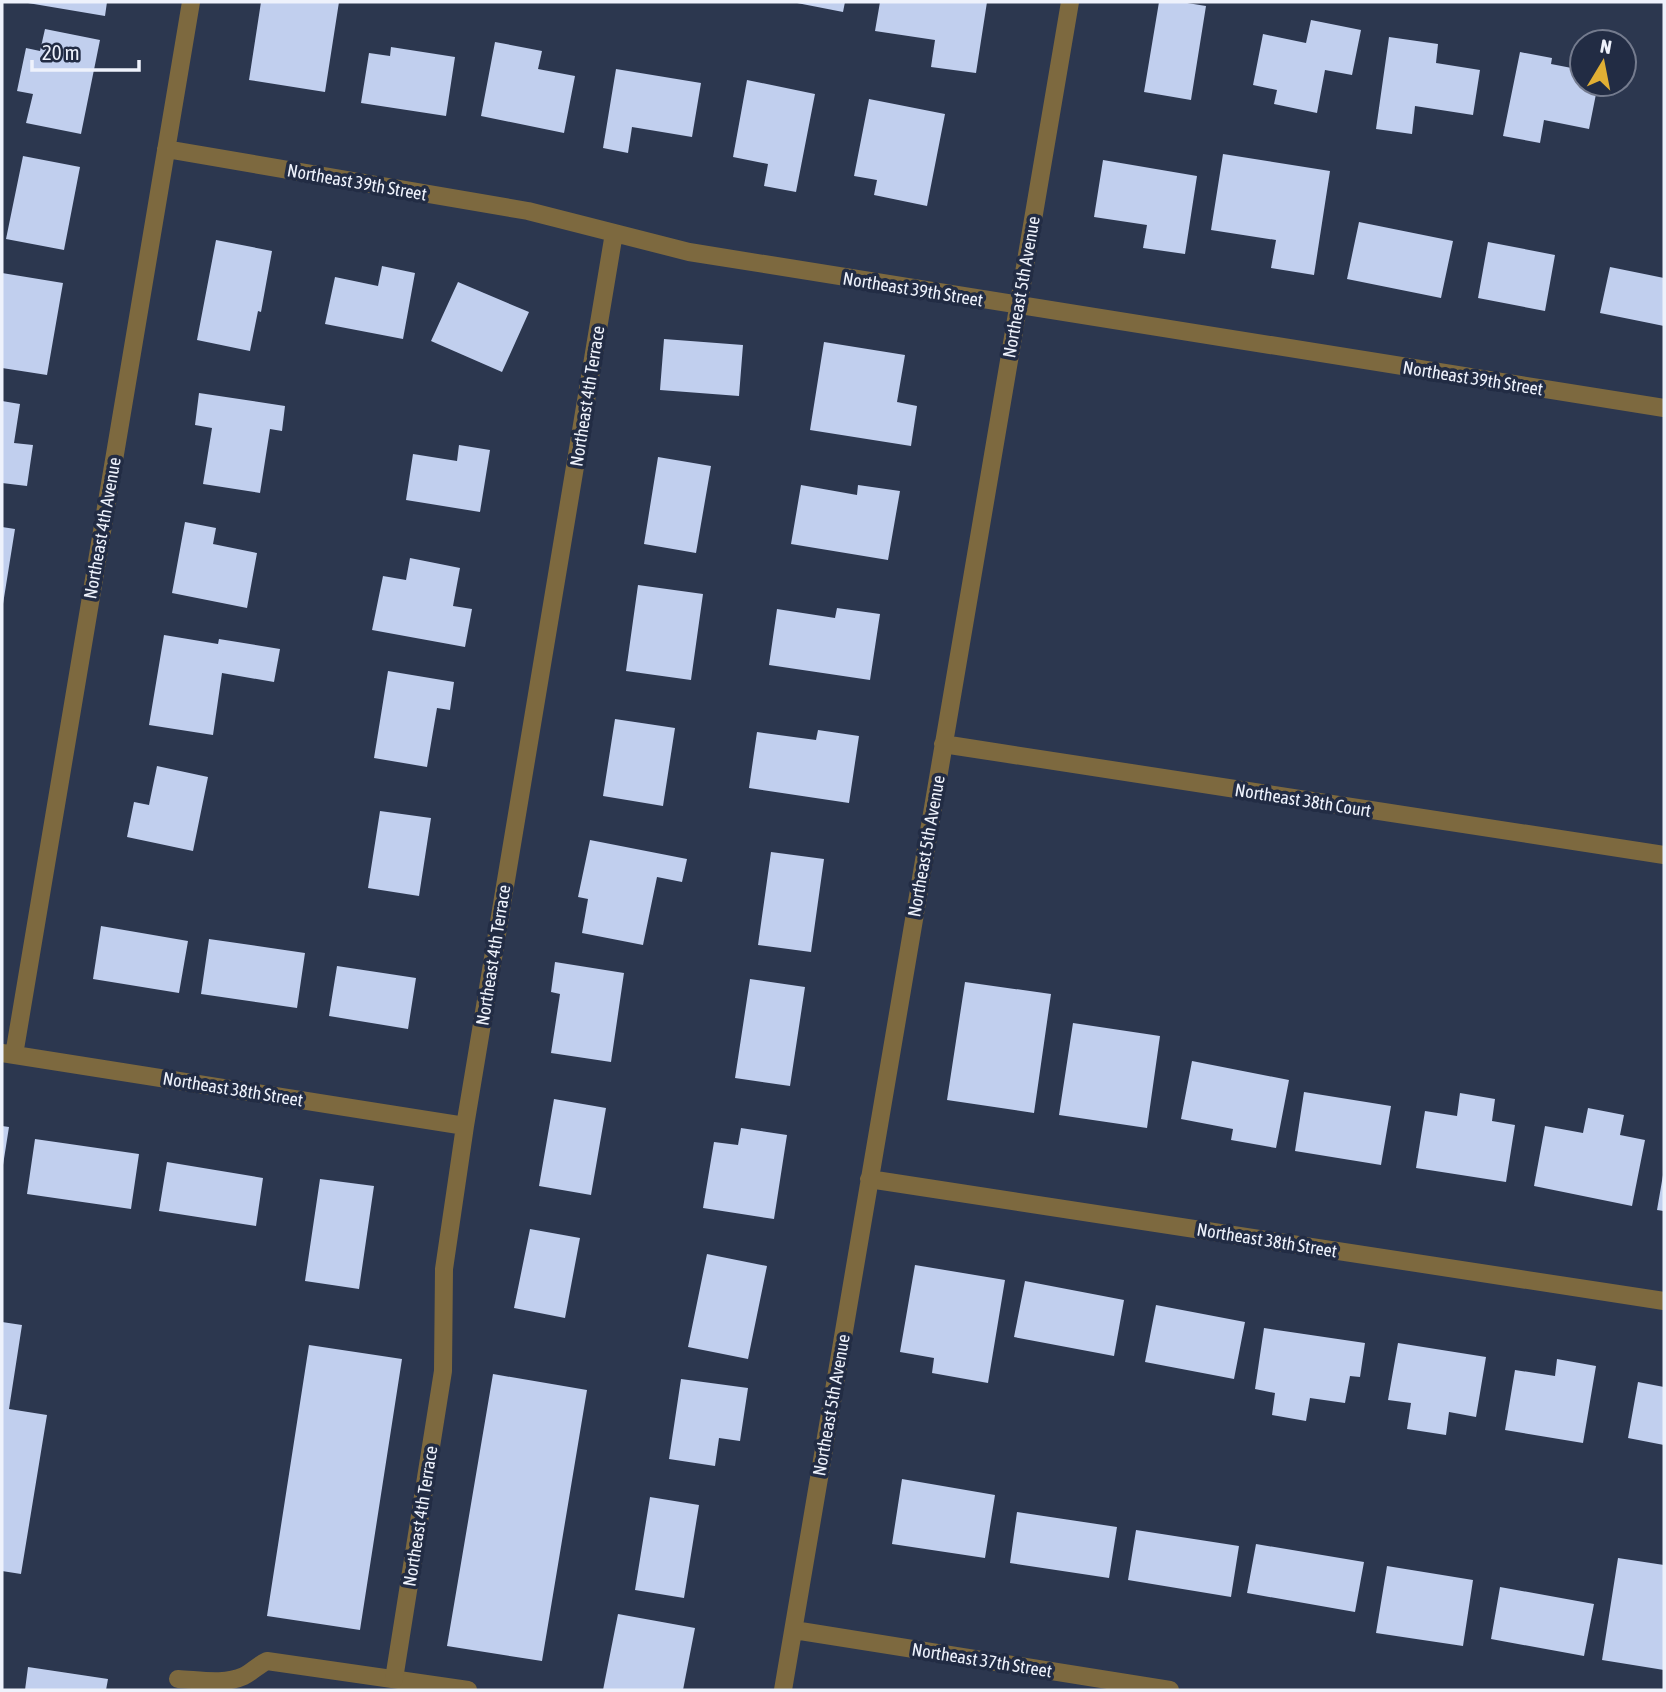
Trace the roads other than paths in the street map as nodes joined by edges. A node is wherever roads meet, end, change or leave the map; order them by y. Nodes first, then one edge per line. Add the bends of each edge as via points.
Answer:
1 (191, 2) edge
2 (1070, 2) edge
3 (166, 149) junction
4 (614, 233) junction
5 (1018, 306) junction
6 (1664, 408) edge
7 (943, 744) junction
8 (1664, 856) edge
9 (8, 1054) edge
10 (465, 1126) junction
11 (869, 1179) junction
12 (1664, 1301) edge
13 (794, 1630) junction
14 (178, 1679) dead end
15 (394, 1679) junction
16 (468, 1690) edge
17 (783, 1690) edge
18 (1170, 1690) edge

1 - 3 street, Northeast 4th Avenue
2 - 5 street, Northeast 5th Avenue
3 - 4 street, Northeast 39th Street via 528,211
3 - 9 street, Northeast 4th Avenue
4 - 5 street, Northeast 39th Street via 689,252
4 - 10 street, Northeast 4th Terrace
5 - 6 street, Northeast 39th Street
5 - 7 street, Northeast 5th Avenue
7 - 8 street, Northeast 38th Court
7 - 11 street, Northeast 5th Avenue
9 - 10 street, Northeast 38th Street
10 - 15 street, Northeast 4th Terrace via 444,1269 443,1371
11 - 12 street, Northeast 38th Street
11 - 13 street, Northeast 5th Avenue
13 - 17 street, Northeast 5th Avenue
13 - 18 street, Northeast 37th Street
14 - 15 street via 224,1682 267,1661
15 - 16 street

